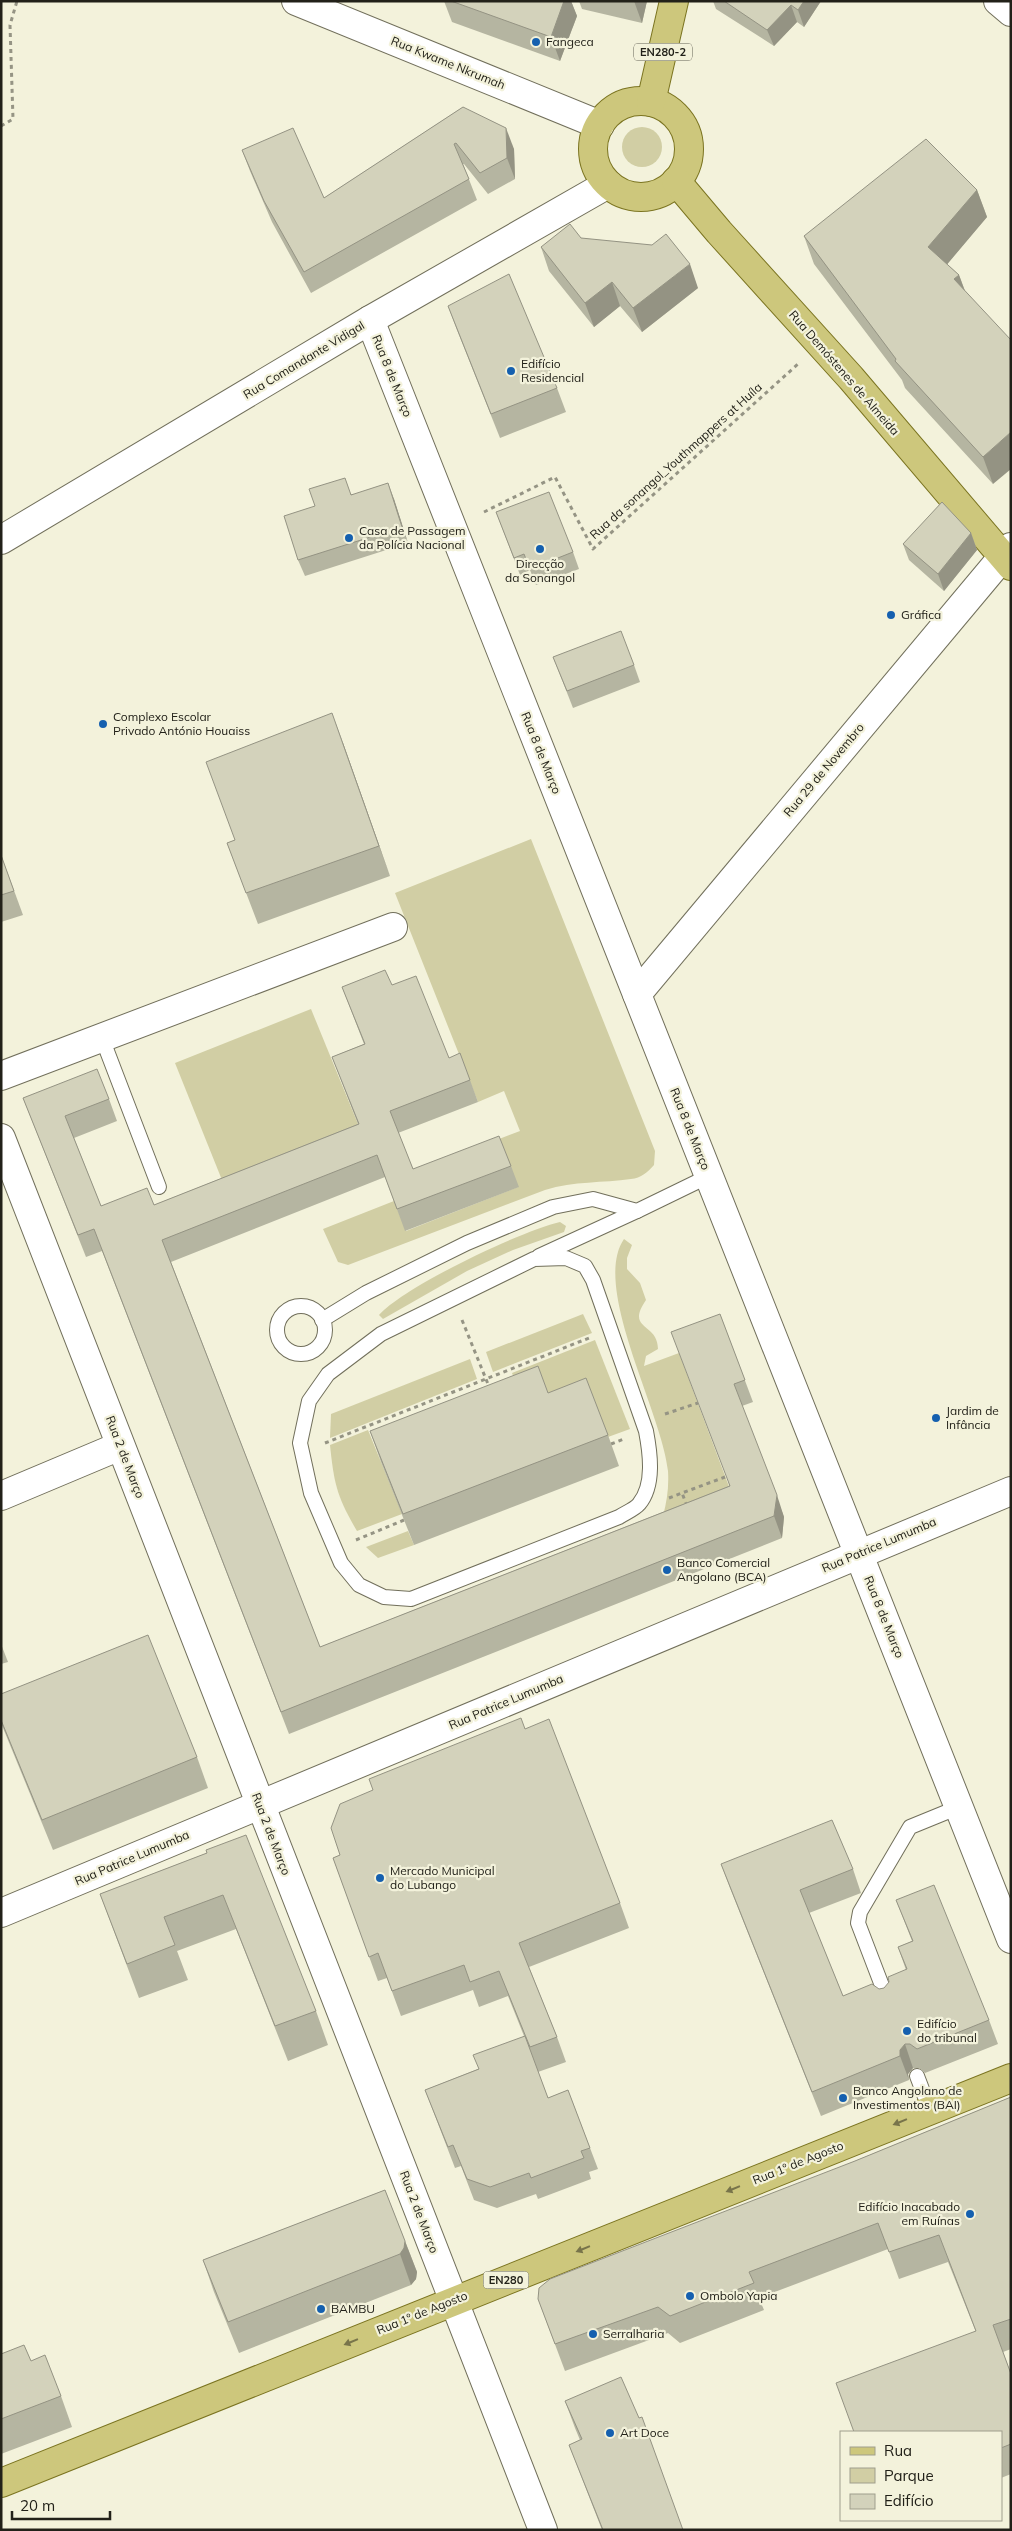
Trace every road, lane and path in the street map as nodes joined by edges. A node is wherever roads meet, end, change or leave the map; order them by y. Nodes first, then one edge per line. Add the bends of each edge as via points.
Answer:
1 (17, 1) edge
2 (296, 1) edge
3 (674, 1) edge
4 (998, 1) edge
5 (1011, 12) edge
6 (651, 102) junction
7 (600, 125) junction
8 (1, 126) edge
9 (676, 182) junction
10 (608, 184) junction
11 (370, 320) junction
12 (802, 360) dead end
13 (484, 512) dead end
14 (1, 540) edge
15 (1008, 556) edge
16 (393, 928) dead end
17 (637, 994) junction
18 (102, 1038) junction
19 (1, 1076) edge
20 (1, 1138) edge
21 (709, 1176) junction
22 (159, 1188) dead end
23 (637, 1210) junction
24 (534, 1259) junction
25 (454, 1298) junction
26 (322, 1320) dead end
27 (610, 1329) junction
28 (486, 1379) junction
29 (491, 1390) edge
30 (431, 1400) junction
31 (698, 1403) edge
32 (433, 1404) edge
33 (642, 1423) junction
34 (120, 1446) junction
35 (302, 1452) junction
36 (726, 1477) edge
37 (1011, 1491) edge
38 (1, 1496) edge
39 (688, 1509) edge
40 (404, 1520) edge
41 (335, 1549) junction
42 (859, 1554) junction
43 (260, 1805) junction
44 (959, 1807) junction
45 (1, 1913) edge
46 (1011, 1939) edge
47 (890, 2004) edge
48 (917, 2076) dead end
49 (1011, 2078) edge
50 (930, 2110) junction
51 (454, 2301) junction
52 (1, 2483) edge
53 (543, 2530) edge

1 - 8 path via 10,25 13,119
2 - 7 street, Rua Kwame Nkrumah
3 - 6 main road, EN280-2
4 - 5 street
6 - 7 main road via 639,101 616,108
6 - 9 main road via 667,108 680,120 687,135 686,168
7 - 10 main road via 593,155
9 - 10 main road via 650,196 621,192
9 - 15 main road, Rua Demóstenes de Almeida
10 - 11 street, Rua Comandante Vidigal
11 - 14 street, Rua Comandante Vidigal
11 - 17 street, Rua 8 de Março
12 - 13 path, Rua da sonangol_Youthmappers at Huíla via 593,549 555,477
15 - 17 street, Rua 29 de Novembro
16 - 18 street
17 - 21 street, Rua 8 de Março
18 - 19 street
18 - 22 lane
20 - 34 street, Rua 2 de Março
21 - 23 lane
21 - 42 street, Rua 8 de Março
23 - 24 lane
23 - 26 lane via 593,1199 553,1207 468,1243 366,1293
24 - 25 lane
24 - 27 lane via 566,1258 585,1266
25 - 28 path
25 - 35 lane via 381,1334 328,1374 309,1401 300,1443
27 - 28 path
27 - 33 lane
28 - 29 path
28 - 30 path
30 - 32 path
30 - 35 path
31 - 33 path
33 - 41 lane via 650,1449 648,1487 639,1504 620,1517 410,1599 384,1597 359,1586 340,1563
34 - 38 street
34 - 43 street, Rua 2 de Março
35 - 41 lane via 311,1492
36 - 39 path via 682,1493
37 - 42 street, Rua Patrice Lumumba
40 - 41 path
42 - 43 street, Rua Patrice Lumumba
42 - 44 street, Rua 8 de Março
43 - 45 street, Rua Patrice Lumumba
43 - 51 street, Rua 2 de Março
44 - 46 street, Rua 8 de Março
44 - 47 lane via 910,1827 860,1912 858,1923
48 - 50 lane
49 - 50 main road, Rua 1º de Agosto / EN280
50 -> 51 main road, Rua 1º de Agosto / EN280
51 -> 52 main road, Rua 1º de Agosto / EN280
51 - 53 street, Rua 2 de Março

